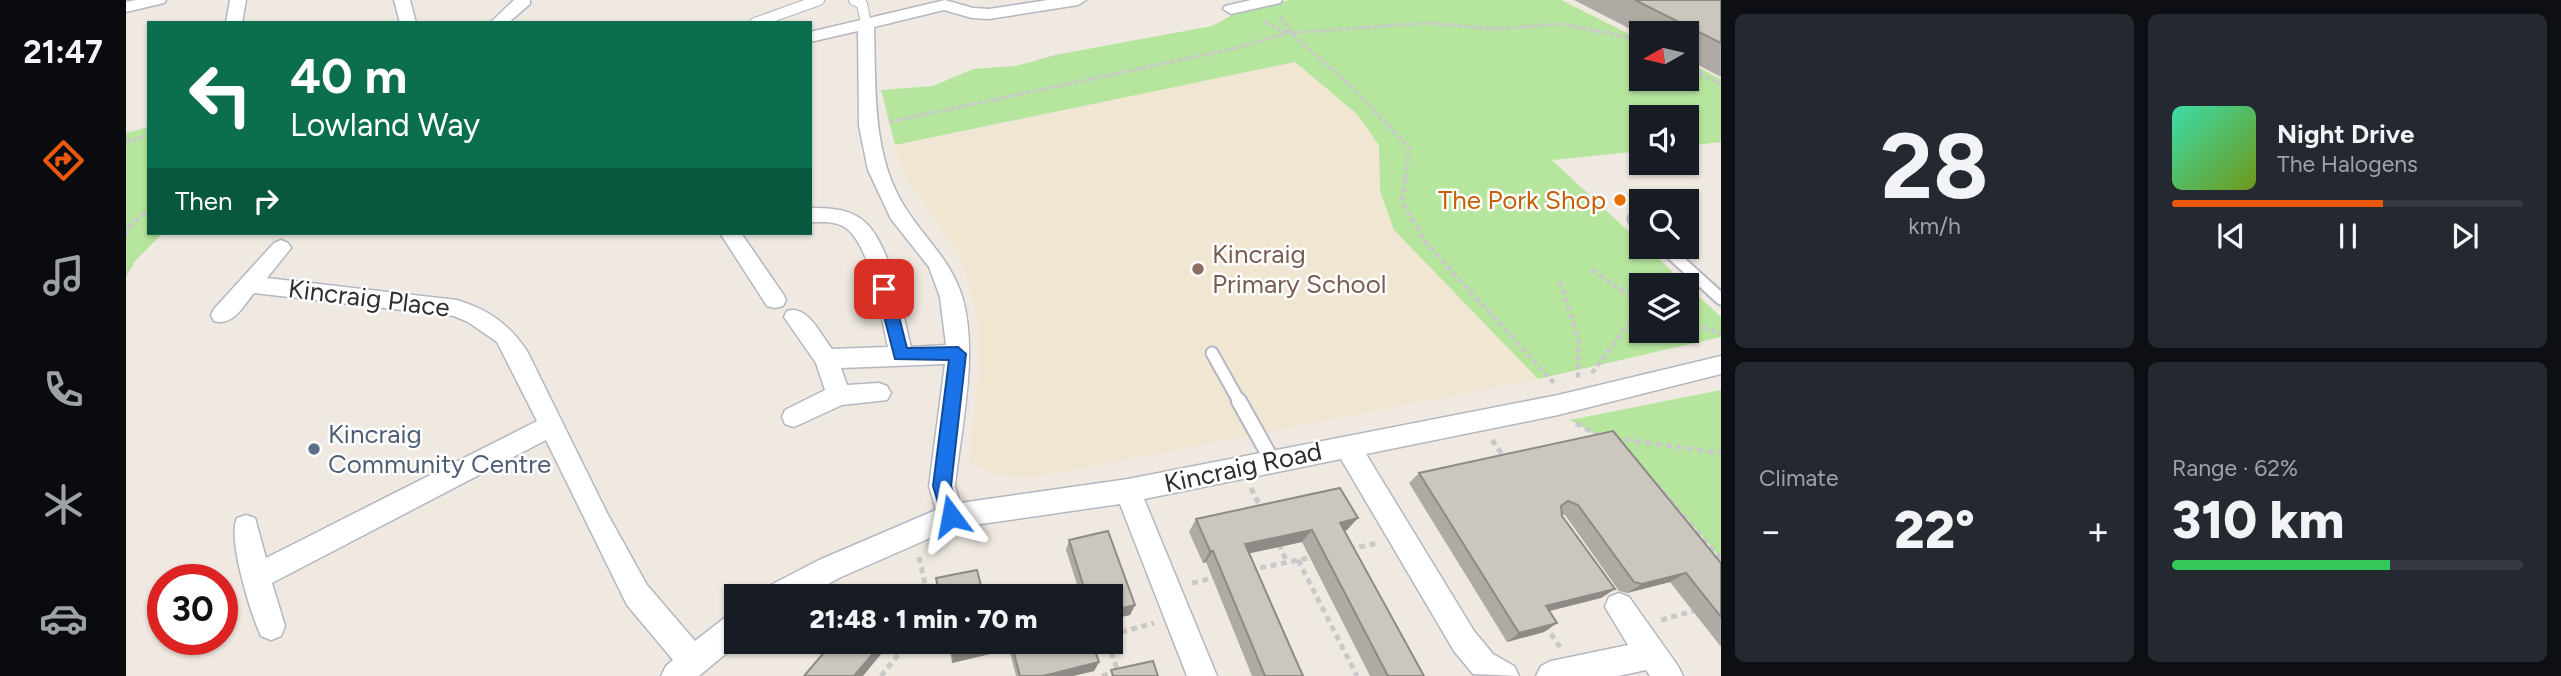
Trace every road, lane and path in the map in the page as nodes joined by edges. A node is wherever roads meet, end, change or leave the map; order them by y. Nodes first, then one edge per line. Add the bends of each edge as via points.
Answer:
1 (158, 0) edge
2 (238, 0) edge
3 (402, 0) edge
4 (522, 0) edge
5 (819, 0) edge
6 (854, 0) edge
7 (1078, 0) edge
8 (1273, 0) edge
9 (949, 3) edge
10 (126, 7) edge
11 (1224, 8) edge
12 (234, 21) edge
13 (407, 21) edge
14 (501, 21) edge
15 (761, 21) edge
16 (866, 23) junction
17 (1288, 33) junction
18 (812, 36) edge
19 (1629, 38) edge
20 (1699, 73) edge
21 (1721, 83) edge
22 (868, 126) junction
23 (147, 136) edge
24 (126, 142) edge
25 (147, 212) edge
26 (812, 215) edge
27 (126, 235) edge
28 (731, 235) edge
29 (281, 248) dead end
30 (1677, 259) edge
31 (1592, 270) dead end
32 (1560, 282) dead end
33 (250, 284) junction
34 (1629, 295) edge
35 (1721, 299) edge
36 (775, 300) dead end
37 (222, 315) dead end
38 (795, 317) dead end
39 (1629, 322) edge
40 (1699, 326) edge
41 (1721, 334) edge
42 (1212, 353) dead end
43 (958, 354) junction
44 (901, 355) junction
45 (826, 359) junction
46 (1721, 365) edge
47 (879, 393) dead end
48 (839, 394) junction
49 (1571, 402) junction
50 (1540, 408) junction
51 (794, 417) dead end
52 (1478, 421) junction
53 (553, 425) junction
54 (1598, 436) junction
55 (1608, 444) edge
56 (1347, 446) junction
57 (1721, 453) edge
58 (1273, 462) junction
59 (1508, 463) edge
60 (1241, 468) junction
61 (1649, 478) edge
62 (1128, 491) junction
63 (1264, 515) edge
64 (951, 516) junction
65 (246, 527) dead end
66 (914, 533) junction
67 (1403, 538) junction
68 (1276, 539) edge
69 (1338, 552) edge
70 (1325, 555) edge
71 (1721, 559) edge
72 (1298, 560) junction
73 (1287, 562) junction
74 (1247, 571) edge
75 (1220, 577) edge
76 (256, 578) junction
77 (801, 584) edge
78 (925, 584) edge
79 (1167, 588) junction
80 (1709, 607) edge
81 (1621, 610) joint
82 (1537, 613) edge
83 (1179, 617) junction
84 (271, 626) dead end
85 (1123, 632) edge
86 (724, 636) edge
87 (899, 654) edge
88 (1112, 654) edge
89 (1660, 665) edge
90 (684, 668) edge
91 (1563, 673) edge
92 (881, 676) edge
93 (1102, 676) edge
94 (1202, 676) edge
95 (1357, 676) edge
96 (1504, 676) edge

1 - 10 street
2 - 12 street
3 - 13 street
4 - 14 street
5 - 15 lane
6 - 16 lane via 862,4
7 - 9 street via 989,13 972,13
8 - 11 street
9 - 16 street
11 - 17 path
16 - 18 street
16 - 22 street
17 - 19 path via 1428,23 1494,30 1563,24
17 - 22 path via 1232,49
17 - 49 path via 1349,85 1409,148 1402,202 1426,243
20 - 21 path
22 - 43 street via 878,170 898,214 938,264 951,297
23 - 24 path
25 - 27 path
26 - 44 street via 846,218 859,227 879,267
28 - 36 street
29 - 33 street, Kincraig Place
30 - 35 lane
31 - 34 path
32 - 49 path via 1576,326 1582,364
33 - 37 street, Kincraig Place
33 - 53 street, Kincraig Place via 411,301 457,308 476,316 505,336
38 - 45 street
39 - 49 path
40 - 41 path
42 - 58 lane
43 - 44 street
43 - 64 street via 942,486
44 - 45 street
45 - 48 street
46 - 49 street, Kincraig Road
47 - 48 street
48 - 51 street
49 - 50 street, Kincraig Road
50 - 52 street, Kincraig Road
50 - 54 path via 1551,423 1570,420
52 - 56 street, Kincraig Road
52 - 59 path
53 - 76 street
53 - 90 street, Kincraig Place via 637,595
54 - 55 path
54 - 57 path
56 - 58 street, Kincraig Road
56 - 67 street
58 - 60 street, Kincraig Road
60 - 62 street, Kincraig Road
60 - 63 path
61 - 71 path
62 - 64 street, Kincraig Road
62 - 79 street
64 - 66 street, Kincraig Road
65 - 76 street
66 - 77 street, Kincraig Road
66 - 78 path
67 - 69 path
67 - 96 street via 1464,641 1483,664
68 - 73 path
70 - 72 path
72 - 73 path
72 - 95 path
73 - 74 path
75 - 79 path
76 - 84 street
79 - 83 street
80 - 81 path
81 - 89 street
82 - 91 path
83 - 85 path
83 - 94 street
86 - 90 street
87 - 92 path
88 - 93 path via 1118,672
89 - 91 street

